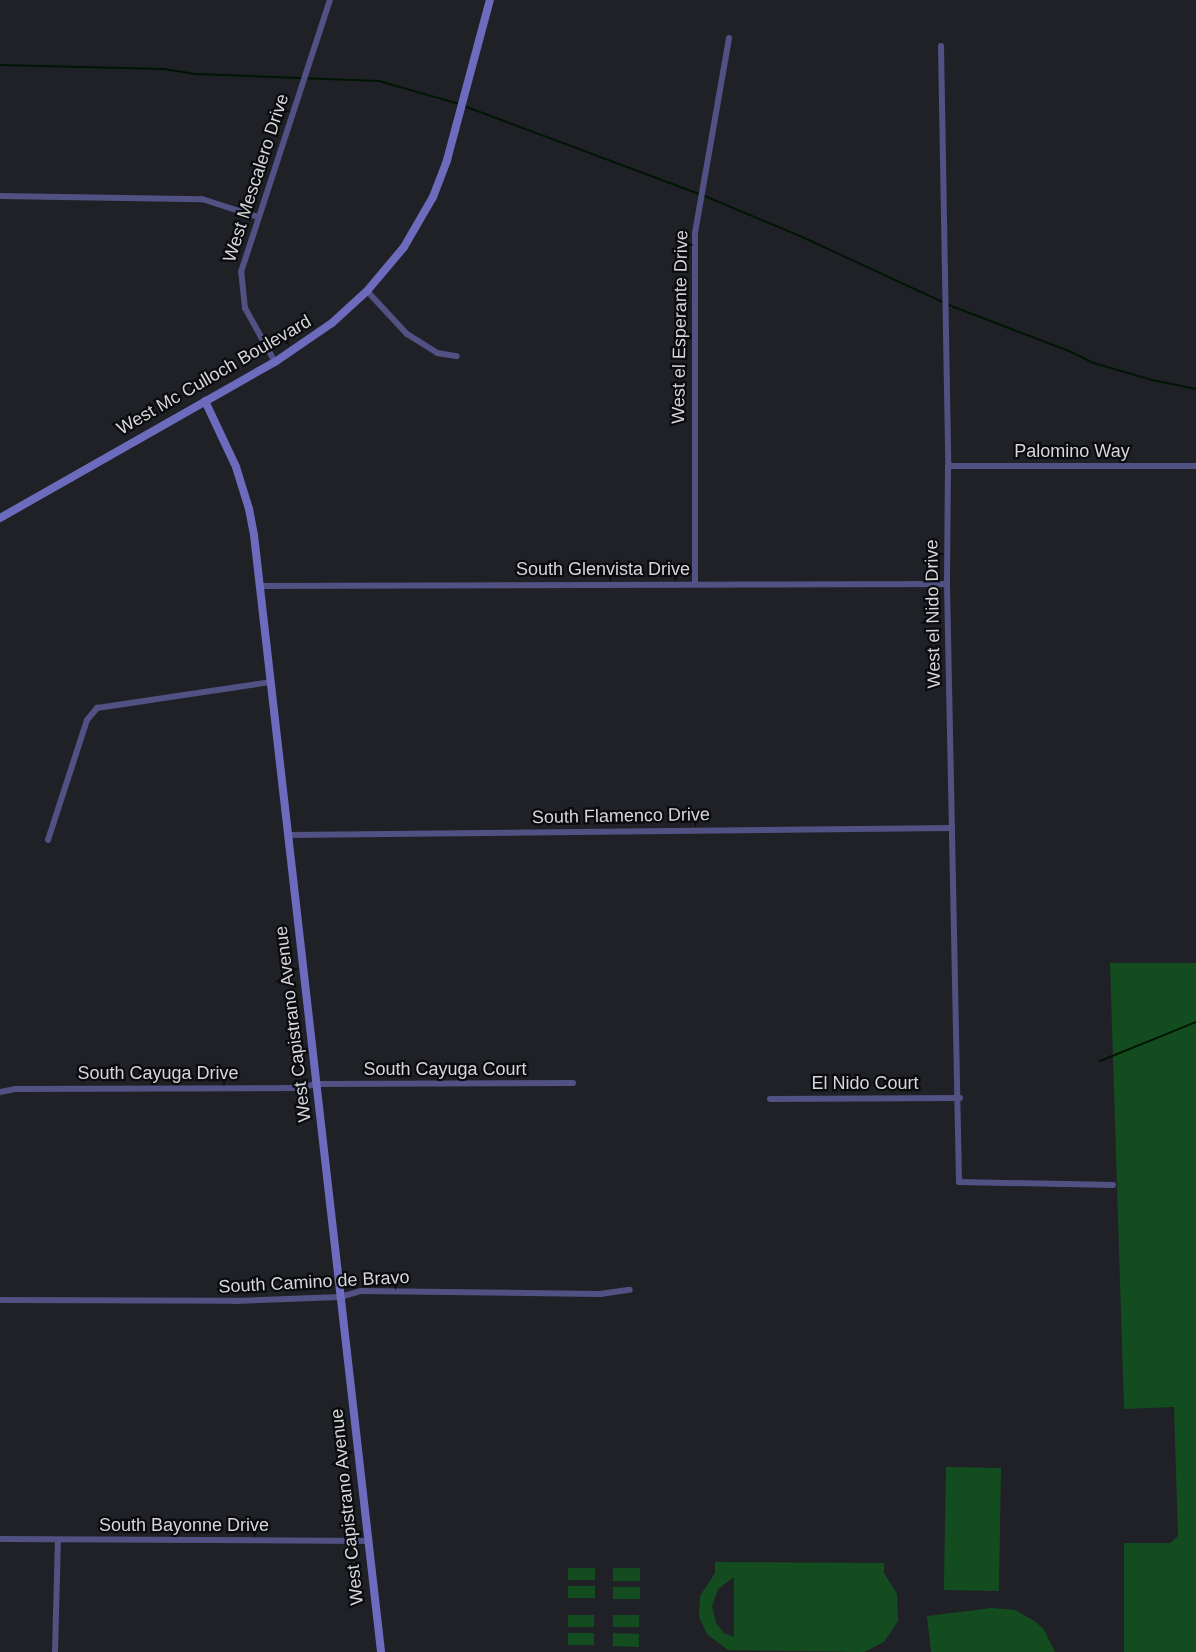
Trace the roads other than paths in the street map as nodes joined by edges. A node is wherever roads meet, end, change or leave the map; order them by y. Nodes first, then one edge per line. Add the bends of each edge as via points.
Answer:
1 (330, 0) edge
2 (490, 0) edge
3 (729, 38) dead end
4 (941, 46) dead end
5 (0, 196) edge
6 (258, 217) junction
7 (367, 291) junction
8 (457, 356) dead end
9 (275, 362) junction
10 (205, 401) junction
11 (948, 466) junction
12 (1196, 466) edge
13 (0, 518) edge
14 (695, 584) junction
15 (947, 584) junction
16 (260, 586) junction
17 (270, 682) junction
18 (952, 828) junction
19 (290, 835) junction
20 (48, 840) dead end
21 (573, 1083) dead end
22 (317, 1084) junction
23 (0, 1092) edge
24 (960, 1098) junction
25 (770, 1099) dead end
26 (1113, 1185) dead end
27 (630, 1290) dead end
28 (340, 1297) junction
29 (0, 1300) edge
30 (0, 1539) edge
31 (58, 1540) junction
32 (368, 1541) junction
33 (56, 1652) edge
34 (381, 1652) edge

1 - 6 street, West Mescalero Drive
2 - 7 street, West Mc Culloch Boulevard via 447,160 404,247
3 - 14 street, West el Esperante Drive via 695,233
4 - 11 street, West el Nido Drive
5 - 6 street via 202,199
6 - 9 street, West Mescalero Drive via 241,272 245,308
7 - 8 street via 407,334 437,353
7 - 9 street, West Mc Culloch Boulevard via 332,324
9 - 10 street, West Mc Culloch Boulevard
10 - 13 street, West Mc Culloch Boulevard
10 - 16 street, West Capistrano Avenue via 244,490
11 - 12 street, Palomino Way
11 - 15 street, West el Nido Drive
14 - 15 street, South Glenvista Drive
14 - 16 street, South Glenvista Drive
15 - 18 street, West el Nido Drive
16 - 17 street, West Capistrano Avenue
17 - 19 street, West Capistrano Avenue
17 - 20 street via 97,708 87,720
18 - 19 street, South Flamenco Drive
18 - 24 street, West el Nido Drive
19 - 22 street, West Capistrano Avenue
21 - 22 street, South Cayuga Court
22 - 23 street, South Cayuga Drive via 299,1088
22 - 28 street, West Capistrano Avenue
24 - 25 street, El Nido Court
24 - 26 street, West el Nido Drive via 960,1182
27 - 28 street, South Camino de Bravo via 600,1294 361,1291
28 - 29 street, South Camino de Bravo via 234,1301
28 - 32 street, West Capistrano Avenue
30 - 31 street, South Bayonne Drive
31 - 32 street, South Bayonne Drive
31 - 33 street
32 - 34 street, West Capistrano Avenue

